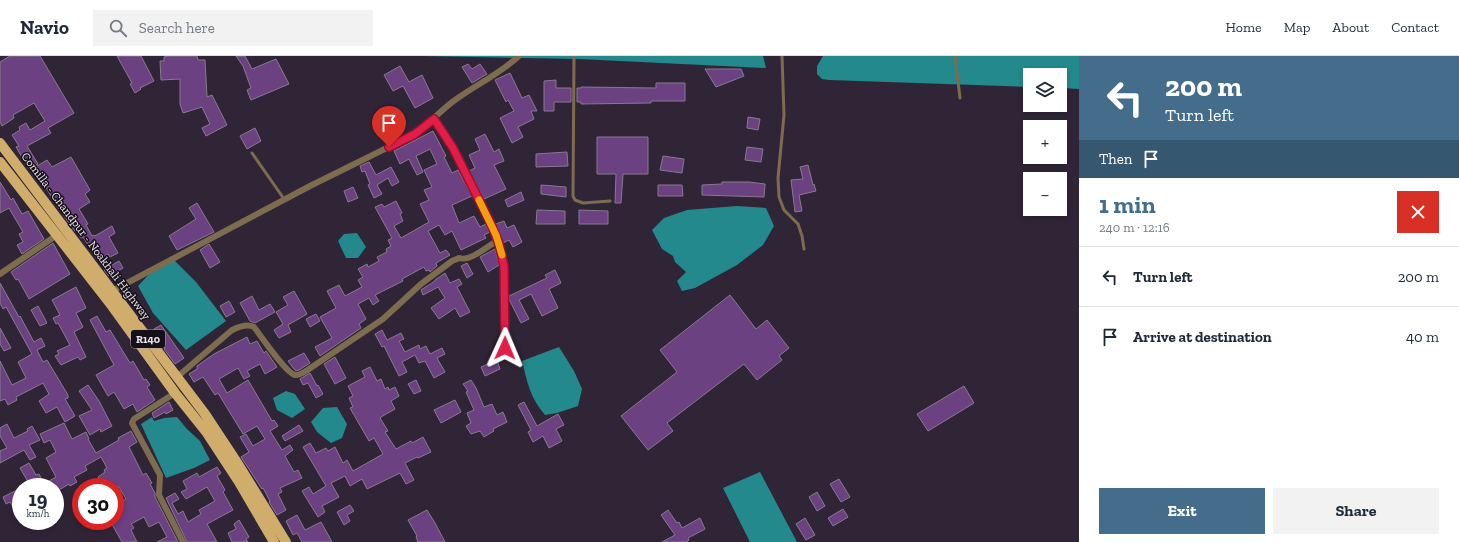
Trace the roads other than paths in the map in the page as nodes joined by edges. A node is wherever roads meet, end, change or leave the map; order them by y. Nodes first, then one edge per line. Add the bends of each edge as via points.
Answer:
1 (518, 56) edge
2 (574, 56) edge
3 (782, 56) edge
4 (955, 56) edge
5 (960, 98) dead end
6 (434, 119) junction
7 (0, 143) edge
8 (252, 153) dead end
9 (10, 157) junction
10 (1, 164) edge
11 (284, 200) junction
12 (610, 201) dead end
13 (57, 235) junction
14 (498, 240) junction
15 (804, 249) dead end
16 (0, 274) edge
17 (112, 291) junction
18 (505, 348) dead end
19 (177, 377) junction
20 (176, 393) junction
21 (183, 542) edge
22 (274, 542) edge
23 (286, 542) edge

1 - 6 street via 496,75 456,99
2 - 12 lane via 573,196 575,200 583,203
3 - 15 lane via 784,115 778,178 779,197 784,210 798,224
4 - 5 lane
6 - 11 street via 415,134
6 - 14 street via 453,148
7 - 9 main road, Comilla - Chandpur - Noakhali Highway / R140
8 - 11 lane
9 - 10 main road
9 - 17 main road, Comilla - Chandpur - Noakhali Highway / R140
10 - 13 main road, Comilla - Chandpur - Noakhali Highway / R140
11 - 17 street
13 - 16 street
13 - 20 main road, Comilla - Chandpur - Noakhali Highway / R140
14 - 18 street via 504,259
14 - 19 street via 470,258 452,261 383,319 297,375 286,369 256,329 250,325 232,330
17 - 19 main road, Comilla - Chandpur - Noakhali Highway / R140
19 - 23 main road, Comilla - Chandpur - Noakhali Highway / R140 via 230,452
20 - 21 street via 134,419 132,423 160,475 159,495
20 - 22 main road, Comilla - Chandpur - Noakhali Highway / R140 via 207,433

